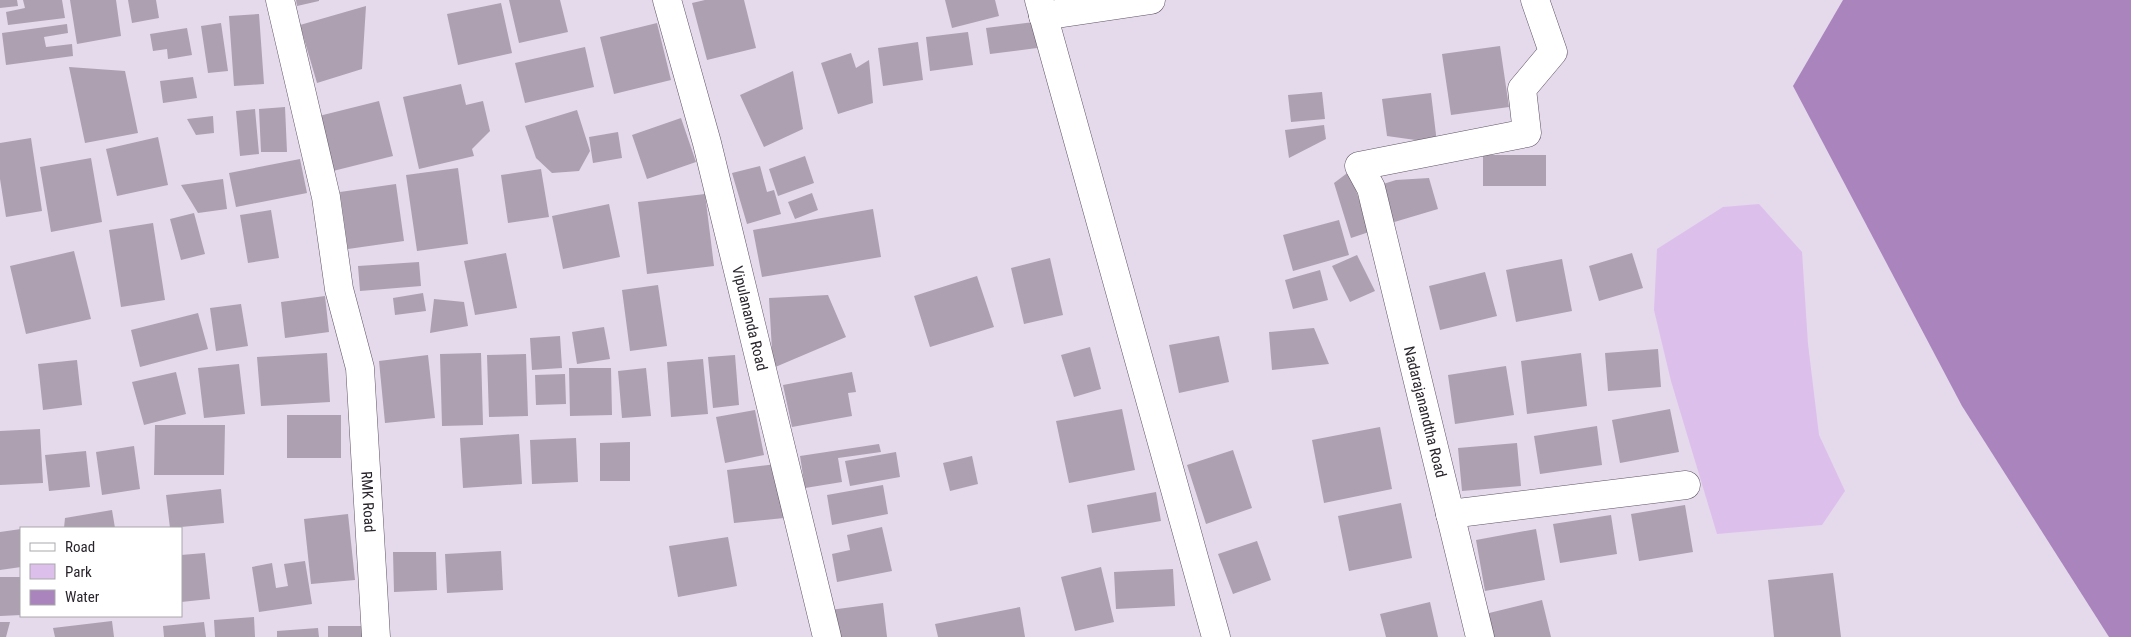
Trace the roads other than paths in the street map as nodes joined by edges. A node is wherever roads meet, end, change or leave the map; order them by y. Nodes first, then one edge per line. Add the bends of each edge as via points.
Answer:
1 (280, 0) edge
2 (667, 0) edge
3 (1151, 0) edge
4 (1535, 0) edge
5 (1041, 8) edge
6 (1686, 485) dead end
7 (1450, 514) junction
8 (376, 637) edge
9 (827, 637) edge
10 (1216, 637) edge
11 (1480, 637) edge

1 - 8 street, RMK Road via 326,197 339,288 360,368
2 - 9 street, Vipulananda Road via 707,143
3 - 5 street
4 - 7 street, Nadarajanandtha Road via 1553,52 1522,89 1527,133 1359,166 1371,188
5 - 10 street
6 - 7 street
7 - 11 street, Nadarajanandtha Road

